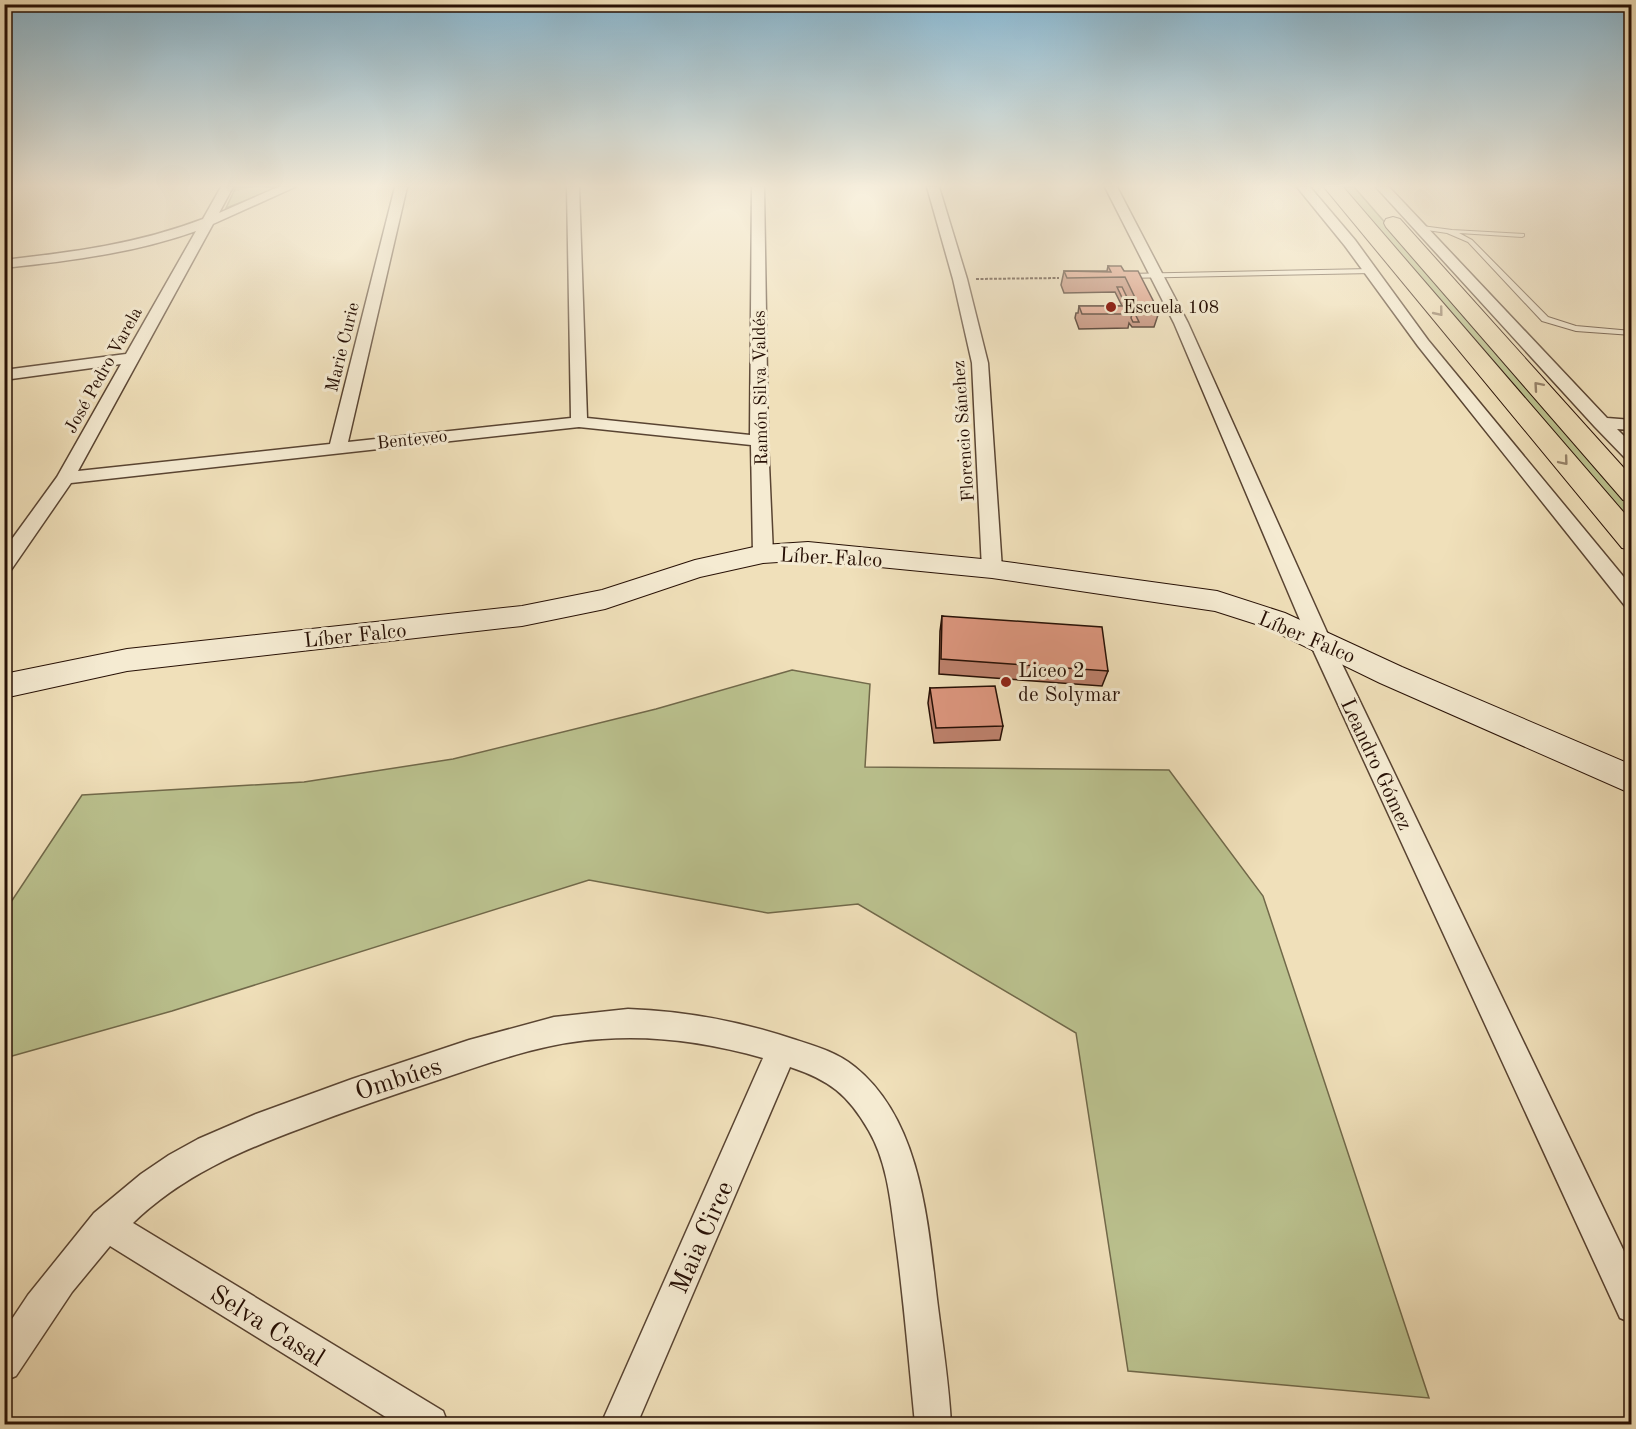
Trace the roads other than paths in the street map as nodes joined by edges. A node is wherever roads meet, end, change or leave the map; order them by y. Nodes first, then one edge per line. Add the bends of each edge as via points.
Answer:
1 (92, 254) edge
2 (190, 254) edge
3 (385, 254) edge
4 (575, 254) edge
5 (758, 254) edge
6 (953, 254) edge
7 (1147, 254) edge
8 (1356, 254) edge
9 (1389, 254) edge
10 (1419, 254) edge
11 (1446, 254) edge
12 (1483, 254) edge
13 (4, 264) edge
14 (1370, 271) junction
15 (1158, 275) junction
16 (1114, 276) edge
17 (1632, 333) edge
18 (132, 358) junction
19 (4, 375) edge
20 (579, 422) junction
21 (1601, 423) junction
22 (1632, 424) edge
23 (759, 441) junction
24 (338, 447) junction
25 (1632, 456) edge
26 (65, 478) junction
27 (1632, 494) edge
28 (1632, 541) edge
29 (763, 554) junction
30 (4, 565) edge
31 (992, 569) junction
32 (1632, 601) edge
33 (1319, 639) junction
34 (4, 686) edge
35 (1632, 780) edge
36 (782, 1050) junction
37 (106, 1225) junction
38 (1632, 1306) edge
39 (4, 1364) edge
40 (430, 1425) edge
41 (619, 1425) edge
42 (933, 1425) edge

1 - 13 street
2 - 18 street, José Pedro Varela
3 - 24 street, Marie Curie
4 - 20 street
5 - 23 street, Ramón Silva Valdés
6 - 31 street, Florencio Sánchez via 980,363
7 - 15 street, Leandro Gómez
8 - 14 street
9 -> 28 highway
27 -> 10 highway
11 - 21 street
12 - 17 lane via 1545,319 1572,328
14 - 15 lane
14 - 32 street via 1430,353
15 - 16 lane
15 - 33 street, Leandro Gómez
18 - 19 street
18 - 26 street, José Pedro Varela
20 - 23 street, Benteveo
20 - 24 street, Benteveo
21 - 22 street
21 - 25 street
23 - 29 street, Ramón Silva Valdés
24 - 26 street, Benteveo
26 - 30 street, José Pedro Varela
29 - 31 street, Líber Falco via 808,551
29 - 34 street, Líber Falco via 695,569 605,599 522,616 127,660
31 - 33 street, Líber Falco via 1217,601
33 - 35 street, Líber Falco via 1391,675
33 - 38 street, Leandro Gómez
36 - 37 street, Ombúes via 732,1035 662,1024 573,1028 521,1039 345,1096 217,1145 155,1184
36 - 41 street, Maia Circe
36 - 42 street, Ombúes via 832,1068 871,1106 891,1142 904,1183
37 - 39 street, Ombúes via 67,1268
37 - 40 street, Selva Casal

